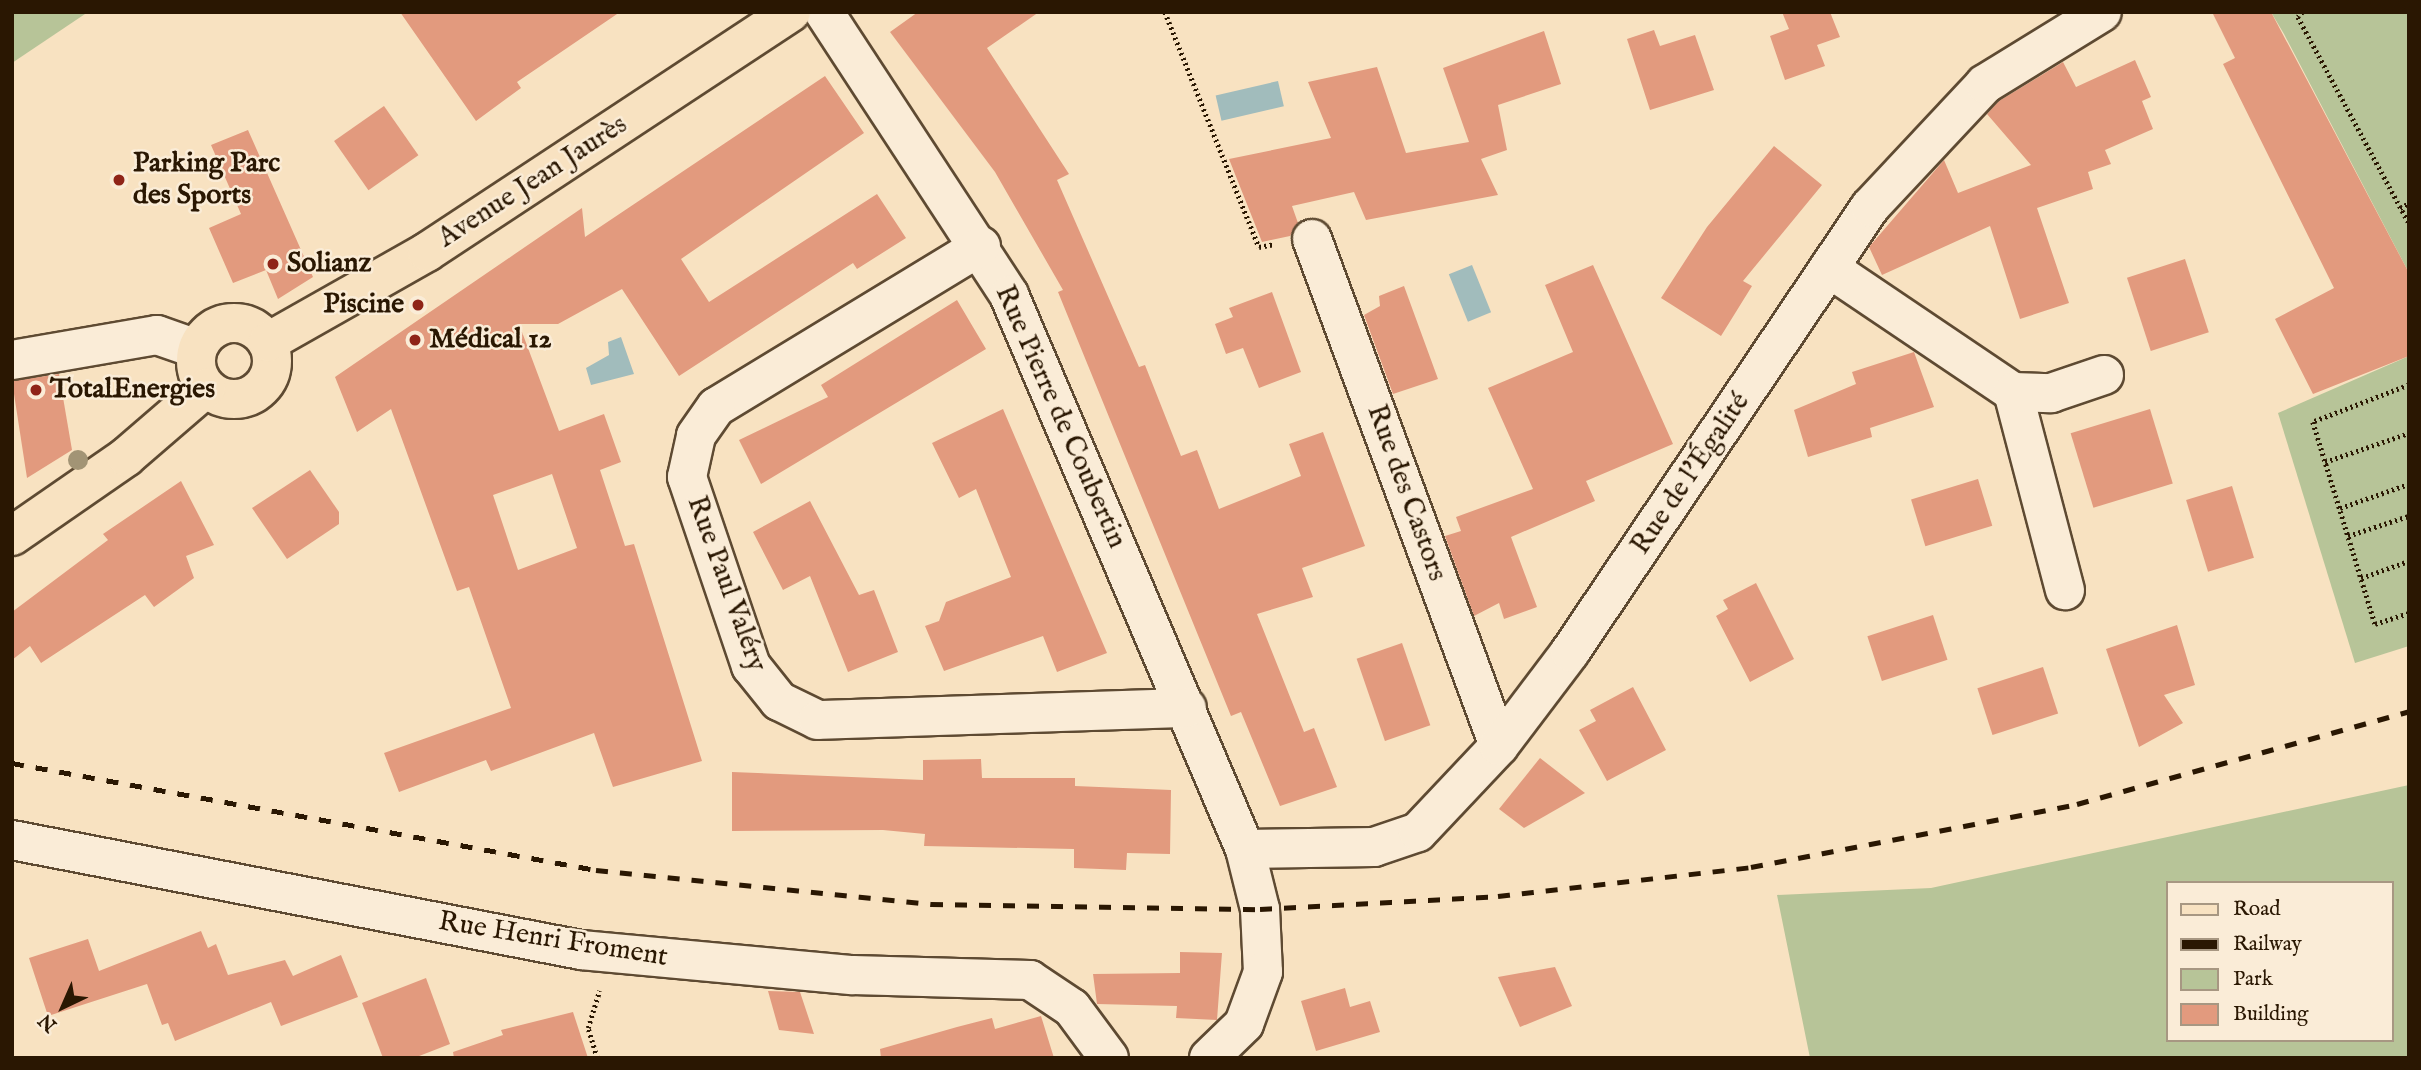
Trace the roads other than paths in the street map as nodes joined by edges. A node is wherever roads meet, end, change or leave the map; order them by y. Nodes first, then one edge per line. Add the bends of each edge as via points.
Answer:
1 (791, 12) edge
2 (824, 12) edge
3 (2102, 12) edge
4 (1312, 239) dead end
5 (981, 246) junction
6 (1829, 268) junction
7 (268, 342) junction
8 (197, 349) junction
9 (12, 360) edge
10 (2104, 375) dead end
11 (206, 388) junction
12 (2012, 392) junction
13 (12, 536) edge
14 (2065, 590) dead end
15 (1186, 708) junction
16 (1499, 746) junction
17 (12, 840) edge
18 (1245, 849) junction
19 (1109, 1058) edge
20 (1209, 1058) edge

1 - 7 main road, Avenue Jean Jaurès via 427,252
2 - 5 street, Rue Pierre de Coubertin
3 - 6 street, Rue de l'Égalité via 1985,84 1870,207
4 - 16 street, Rue des Castors
5 - 15 street, Rue Pierre de Coubertin via 1009,295
5 - 15 street, Rue Paul Valéry via 716,407 696,436 687,477 751,666 779,701 818,720
6 - 12 street
6 - 16 street, Rue de l'Égalité via 1570,652
7 - 8 main road via 258,331 230,323 216,327
7 - 11 main road via 271,374 250,397 234,400
8 - 9 street via 157,335
8 - 11 main road
10 - 12 street via 2051,393
11 - 13 main road via 126,457
12 - 14 street
15 - 18 street, Rue Pierre de Coubertin
16 - 18 street, Rue de l'Égalité via 1418,832 1374,847
17 - 19 street, Rue Henri Froment via 610,953 853,975 1030,980 1072,1008
18 - 20 street, Rue Pierre de Coubertin via 1260,909 1263,972 1244,1024

